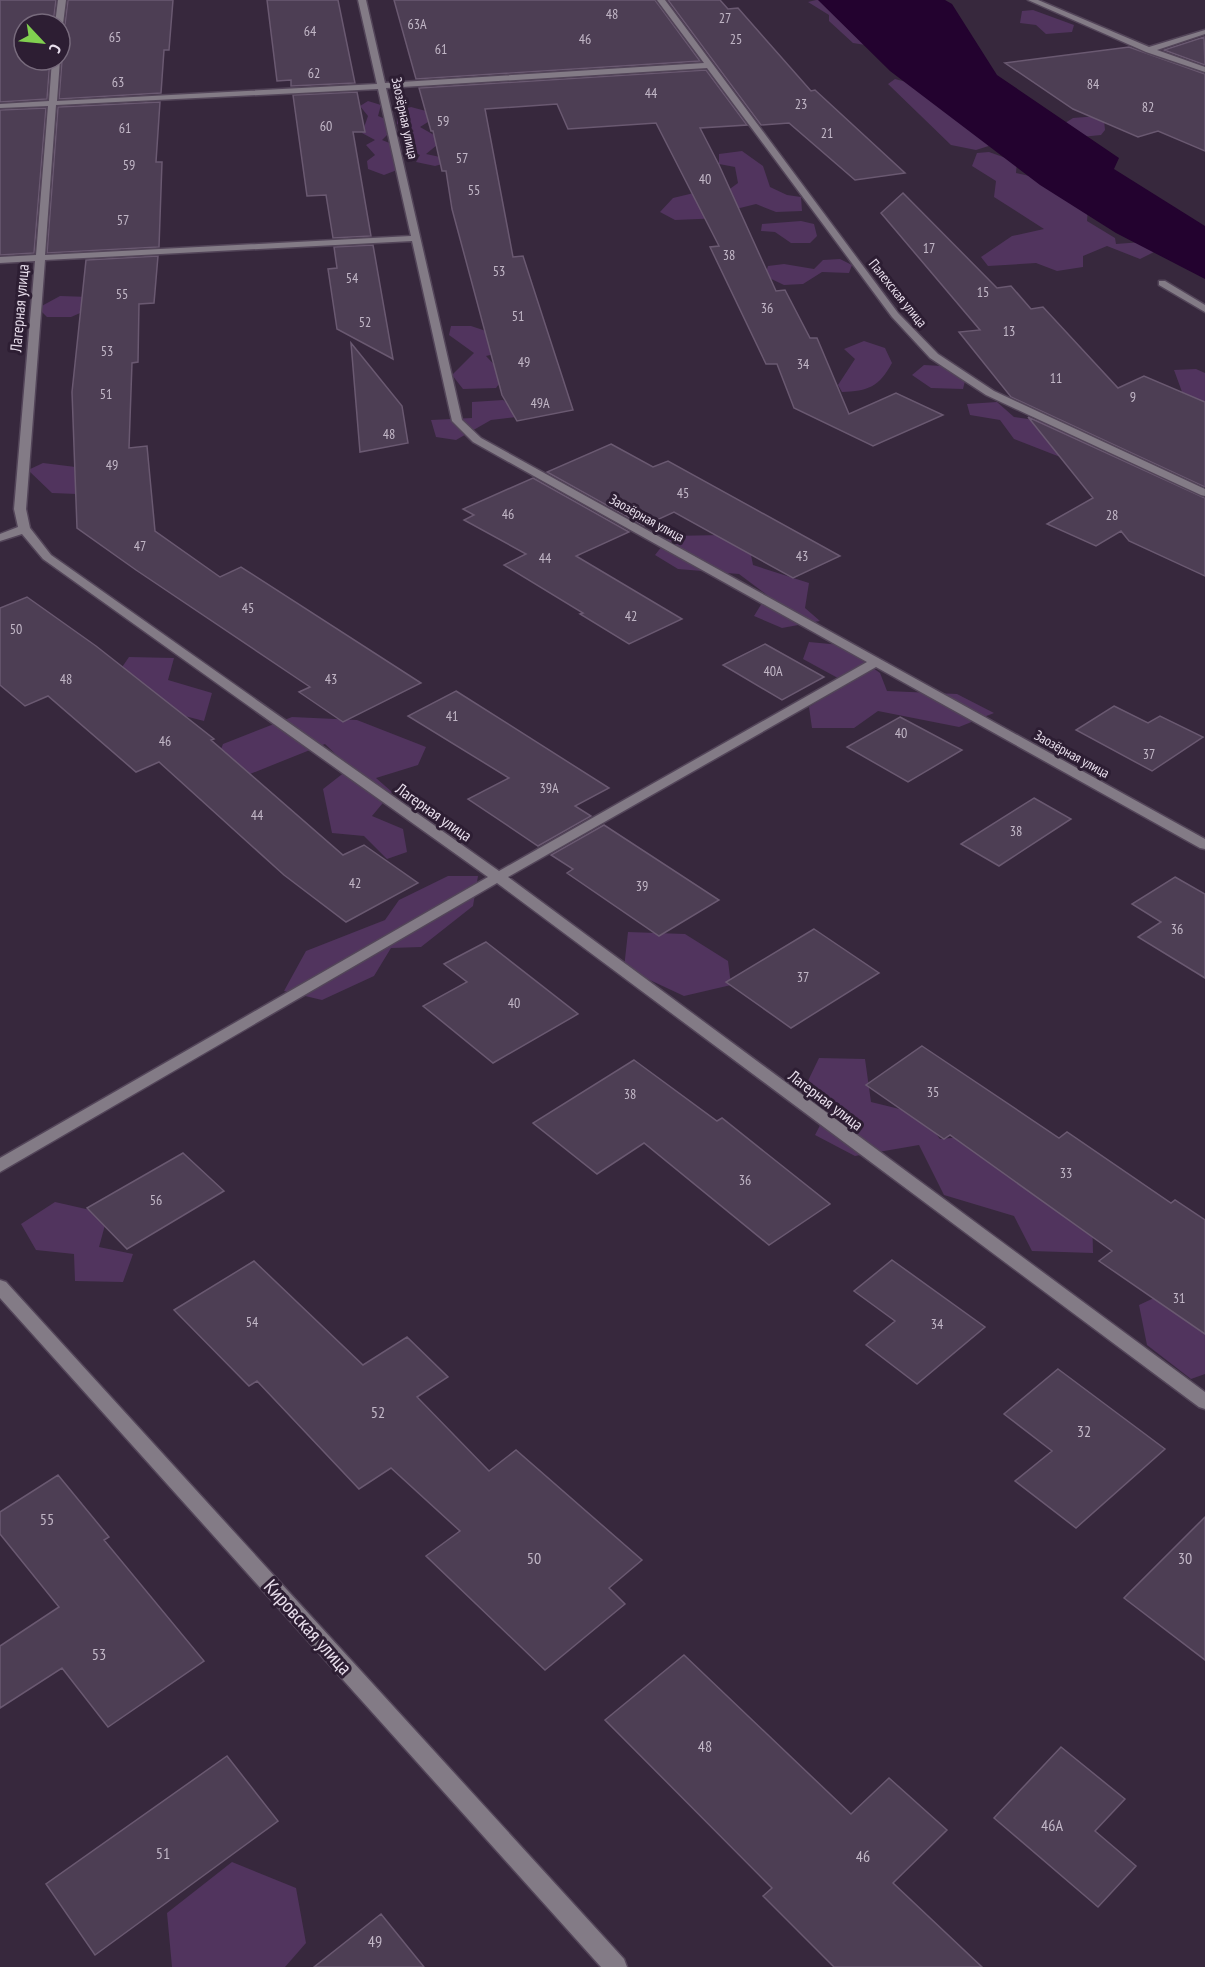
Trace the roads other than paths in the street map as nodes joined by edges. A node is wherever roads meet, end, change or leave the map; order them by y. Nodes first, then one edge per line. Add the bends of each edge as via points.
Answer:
1 (362, 0) edge
2 (661, 0) edge
3 (1032, 0) edge
4 (1205, 32) edge
5 (1149, 50) junction
6 (710, 65) junction
7 (1205, 70) edge
8 (55, 72) edge
9 (383, 86) junction
10 (52, 103) junction
11 (0, 106) edge
12 (416, 238) junction
13 (40, 258) junction
14 (0, 260) edge
15 (1162, 283) dead end
16 (1205, 309) edge
17 (1205, 493) edge
18 (24, 529) junction
19 (0, 538) edge
20 (876, 662) junction
21 (1205, 845) edge
22 (498, 877) junction
23 (0, 1166) edge
24 (0, 1287) edge
25 (1205, 1402) edge
26 (616, 1967) edge

1 - 9 street, Заозёрная улица
2 - 6 street, Палехская улица
3 - 5 street
4 - 5 street
5 - 7 street
6 - 9 street
6 - 17 street, Палехская улица via 895,315 934,356 990,393
8 - 10 street, Лагерная улица
9 - 10 street
9 - 12 street, Заозёрная улица
10 - 11 street
10 - 13 street, Лагерная улица
12 - 13 street
12 - 20 street, Заозёрная улица via 457,421 477,440
13 - 14 street
13 - 18 street, Лагерная улица via 20,509
15 - 16 street
18 - 19 street
18 - 22 street, Лагерная улица via 47,558
20 - 21 street, Заозёрная улица
20 - 22 street
22 - 23 street
22 - 25 street, Лагерная улица
24 - 26 street, Кировская улица

